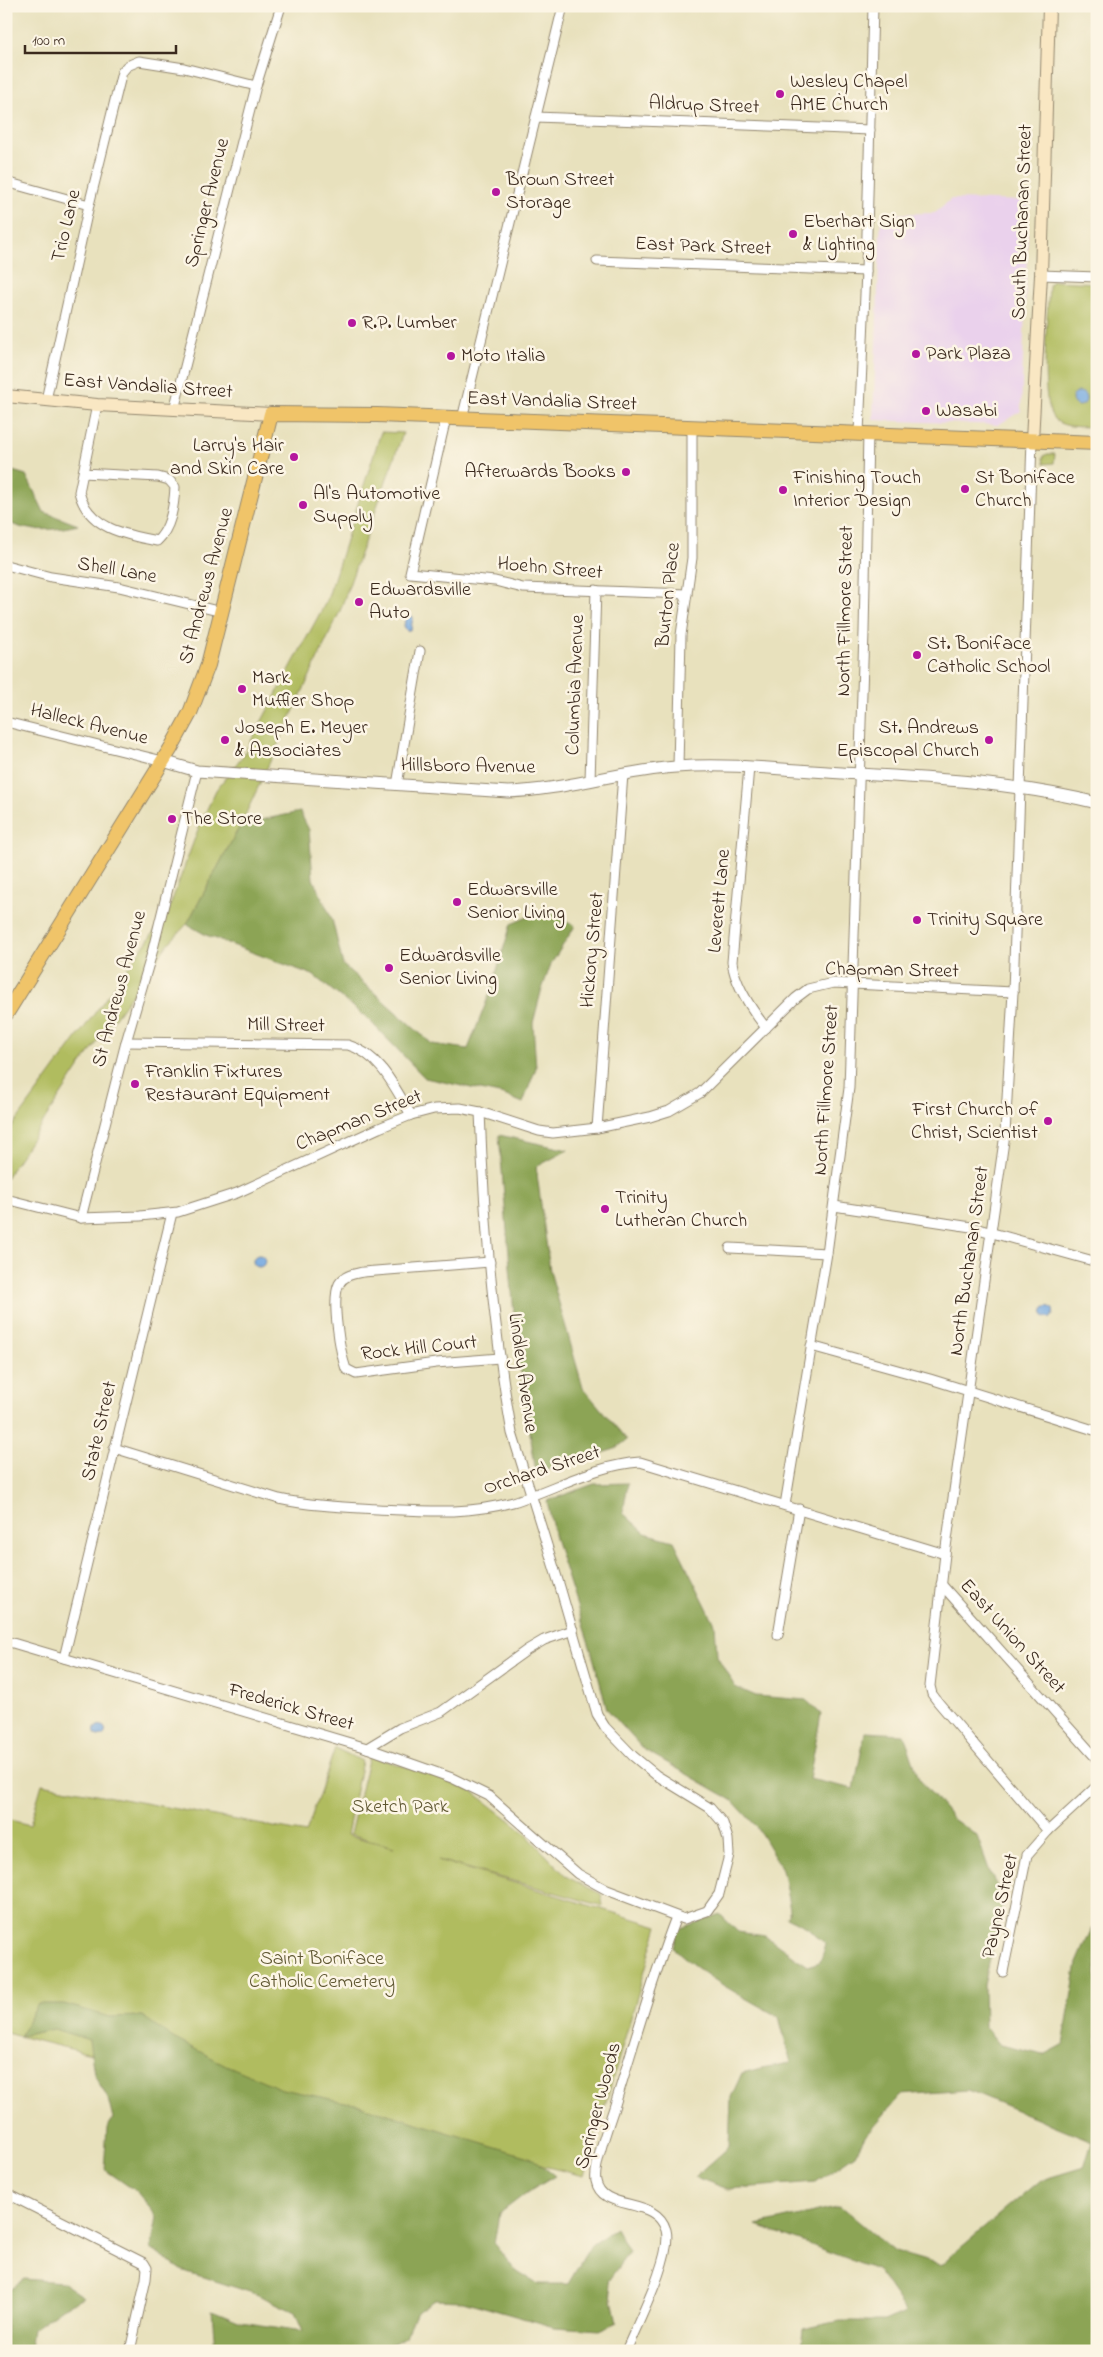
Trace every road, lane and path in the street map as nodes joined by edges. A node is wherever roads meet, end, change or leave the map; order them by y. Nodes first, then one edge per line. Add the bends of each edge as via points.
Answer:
1 (281, 6) edge
2 (564, 6) edge
3 (873, 6) edge
4 (1049, 6) edge
5 (256, 86) junction
6 (536, 117) junction
7 (870, 130) junction
8 (6, 182) edge
9 (89, 205) junction
10 (597, 261) dead end
11 (866, 271) junction
12 (1041, 275) junction
13 (1097, 277) edge
14 (6, 396) edge
15 (46, 400) junction
16 (97, 405) junction
17 (174, 410) junction
18 (271, 414) junction
19 (446, 418) junction
20 (462, 419) junction
21 (692, 426) junction
22 (864, 433) junction
23 (1032, 440) junction
24 (1097, 443) edge
25 (83, 473) junction
26 (6, 565) edge
27 (596, 590) junction
28 (687, 594) junction
29 (222, 612) junction
30 (420, 651) dead end
31 (6, 722) edge
32 (163, 761) junction
33 (678, 767) junction
34 (749, 767) junction
35 (197, 771) junction
36 (623, 774) junction
37 (859, 774) junction
38 (590, 780) junction
39 (397, 785) junction
40 (1020, 787) junction
41 (1097, 803) edge
42 (852, 984) junction
43 (1013, 992) junction
44 (6, 1014) edge
45 (766, 1028) junction
46 (126, 1042) junction
47 (480, 1112) junction
48 (411, 1115) junction
49 (597, 1128) junction
50 (7, 1200) edge
51 (834, 1206) junction
52 (172, 1213) junction
53 (80, 1218) junction
54 (992, 1232) junction
55 (730, 1248) dead end
56 (827, 1253) junction
57 (490, 1262) junction
58 (1097, 1262) edge
59 (811, 1346) junction
60 (500, 1358) junction
61 (969, 1391) junction
62 (1097, 1431) edge
63 (114, 1448) junction
64 (531, 1496) junction
65 (785, 1505) junction
66 (800, 1509) junction
67 (945, 1554) junction
68 (941, 1584) junction
69 (573, 1630) junction
70 (778, 1635) dead end
71 (6, 1641) edge
72 (64, 1658) junction
73 (367, 1748) junction
74 (1097, 1759) edge
75 (1097, 1786) edge
76 (1048, 1831) junction
77 (676, 1917) junction
78 (1004, 1972) dead end
79 (6, 2193) edge
80 (130, 2351) edge
81 (626, 2351) edge

1 - 5 street, Springer Avenue
2 - 6 street
3 - 7 street, North Fillmore Street
4 - 12 main road, South Buchanan Street
5 - 9 street, Trio Lane via 184,68 139,61 131,64 122,72
5 - 17 street, Springer Avenue
6 - 7 street, Aldrup Street
6 - 20 street
7 - 11 street, North Fillmore Street
8 - 9 street
9 - 15 street, Trio Lane
10 - 11 street, East Park Street
11 - 22 street, North Fillmore Street
12 - 13 street
12 - 23 main road, South Buchanan Street
14 - 15 main road, East Vandalia Street
15 - 16 main road, East Vandalia Street
16 - 17 main road, East Vandalia Street
16 - 25 street
17 - 18 main road, East Vandalia Street
18 - 19 main road, East Vandalia Street
18 - 29 main road, St Andrews Avenue
19 - 20 main road, East Vandalia Street
19 - 27 street, Hoehn Street via 410,573 495,581 523,588
20 - 21 main road, East Vandalia Street
21 - 22 main road, East Vandalia Street
21 - 28 street, Burton Place via 692,558
22 - 23 main road, East Vandalia Street
22 - 37 street, North Fillmore Street
23 - 24 main road, East Vandalia Street
23 - 40 street, North Buchanan Street
25 - 25 street via 79,492 89,514 124,534 157,541 164,534 174,499 175,487 169,480
26 - 29 street, Shell Lane via 51,577 119,587
27 - 28 street, Hoehn Street
27 - 38 street, Columbia Avenue
28 - 33 street, Burton Place via 681,635
29 - 32 main road, St Andrews Avenue via 208,665 190,713
30 - 39 street
31 - 32 street, Halleck Avenue
32 - 35 street, Hillsboro Avenue
32 - 44 main road
33 - 34 street, Hillsboro Avenue
33 - 36 street, Hillsboro Avenue
34 - 37 street, Hillsboro Avenue
34 - 45 street, Leverett Lane via 732,962 736,978
35 - 39 street, Hillsboro Avenue
35 - 46 street, St Andrews Avenue via 152,953
36 - 38 street, Hillsboro Avenue
36 - 49 street, Hickory Street
37 - 40 street, Hillsboro Avenue
37 - 42 street, North Fillmore Street
38 - 39 street, Hillsboro Avenue via 514,792
40 - 41 street, Hillsboro Avenue
40 - 43 street, North Buchanan Street
42 - 43 street, Chapman Street
42 - 45 street, Chapman Street via 833,983 808,989
42 - 51 street, North Fillmore Street via 848,1104
43 - 54 street, North Buchanan Street via 1006,1125
45 - 49 street, Chapman Street via 700,1093 686,1102 663,1113
46 - 48 street, Mill Street via 356,1047 375,1060
46 - 53 street, St Andrews Avenue
47 - 48 street, Chapman Street via 443,1108
47 - 49 street, Chapman Street via 553,1133
47 - 57 street, Lindley Avenue
48 - 52 street, Chapman Street via 237,1192
50 - 53 street, Chapman Street
51 - 54 street
51 - 56 street, North Fillmore Street
52 - 53 street, Chapman Street
52 - 63 street, State Street
54 - 58 street
54 - 61 street, North Buchanan Street
55 - 56 street
56 - 59 street, North Fillmore Street
57 - 60 street, Lindley Avenue
57 - 60 street, Rock Hill Court via 346,1276 336,1293 339,1337 346,1369 356,1374
59 - 61 street
59 - 65 street, North Fillmore Street
60 - 64 street, Lindley Avenue via 512,1433
61 - 62 street
61 - 67 street, North Buchanan Street
63 - 64 street, Orchard Street via 280,1499 316,1505 470,1512
63 - 72 street, State Street
64 - 65 street, Orchard Street via 586,1475 640,1462
64 - 69 street, Lindley Avenue
65 - 66 street, Orchard Street
66 - 67 street, Orchard Street
66 - 70 street
67 - 68 street, North Buchanan Street
68 - 74 street, East Union Street
68 - 76 street, North Buchanan Street via 930,1676 932,1694
69 - 73 street, Frederick Street via 544,1640 441,1712 400,1728
69 - 77 street via 594,1707 605,1727 656,1775 710,1808 726,1830 727,1871 716,1899 702,1914
71 - 72 street, Frederick Street
72 - 73 street, Frederick Street
73 - 77 street via 471,1786 505,1809 578,1874 607,1890
75 - 76 street, Payne Street
76 - 78 street, Payne Street via 1025,1862
77 - 81 street, Springer Woods via 605,2137 595,2180 606,2196 653,2211 666,2230 664,2256
79 - 80 street via 136,2257 146,2265 146,2279

